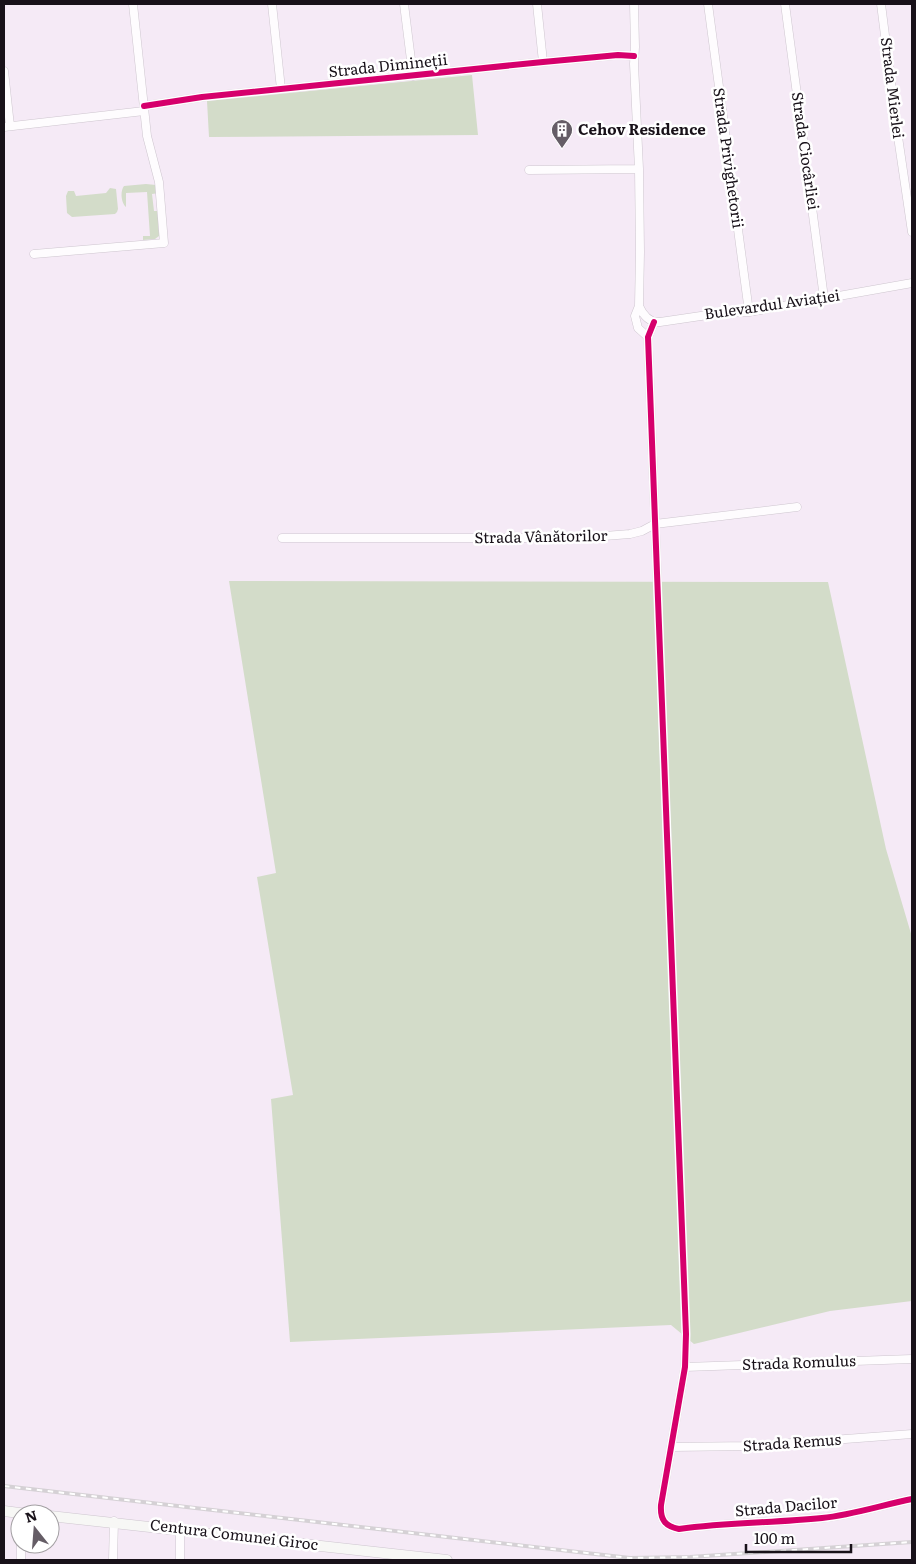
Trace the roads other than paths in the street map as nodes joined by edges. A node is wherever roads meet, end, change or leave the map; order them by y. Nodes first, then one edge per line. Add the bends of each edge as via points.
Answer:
1 (133, 4) edge
2 (272, 4) edge
3 (404, 4) edge
4 (537, 4) edge
5 (634, 4) edge
6 (708, 4) edge
7 (785, 4) edge
8 (881, 4) edge
9 (634, 56) junction
10 (543, 62) junction
11 (4, 71) edge
12 (413, 76) junction
13 (281, 89) junction
14 (144, 109) junction
15 (7, 127) edge
16 (529, 170) dead end
17 (639, 170) junction
18 (912, 232) edge
19 (34, 254) dead end
20 (912, 283) edge
21 (824, 298) junction
22 (639, 306) junction
23 (749, 312) junction
24 (654, 322) junction
25 (648, 337) junction
26 (797, 507) dead end
27 (655, 524) junction
28 (282, 538) dead end
29 (912, 1359) edge
30 (685, 1367) junction
31 (912, 1434) edge
32 (671, 1447) junction
33 (912, 1499) edge
34 (60, 1517) edge
35 (114, 1522) junction
36 (180, 1529) junction
37 (113, 1560) edge
38 (180, 1560) edge
39 (447, 1560) edge

1 - 14 street
2 - 13 street
3 - 12 street
4 - 10 street
5 - 9 street
6 - 23 street, Strada Privighetorii
7 - 21 street, Strada Ciocârliei
8 - 18 street, Strada Mierlei
9 - 10 street, Strada Dimineții
9 - 17 street
10 - 12 street, Strada Dimineții
11 - 15 street
12 - 13 street, Strada Dimineții
13 - 14 street, Strada Dimineții via 202,97
14 - 15 street, Strada Dimineții
14 - 19 street via 147,136 160,182 164,244
16 - 17 street
17 - 22 street
20 - 21 street, Bulevardul Aviației
21 - 23 street, Bulevardul Aviației
22 - 24 street
22 - 25 street via 636,322
23 - 24 street, Bulevardul Aviației
24 - 25 street
25 - 27 street
26 - 27 street, Strada Vânătorilor
27 - 28 street, Strada Vânătorilor via 630,534 579,538
27 - 30 street
29 - 30 street, Strada Romulus
30 - 32 street
31 - 32 street, Strada Remus via 751,1446
32 - 33 street, Strada Dacilor via 660,1514 670,1527 680,1529 822,1518
34 - 35 main road, Centura Comunei Giroc
35 - 36 main road, Centura Comunei Giroc
35 - 37 street
36 - 38 street
36 - 39 main road, Centura Comunei Giroc

